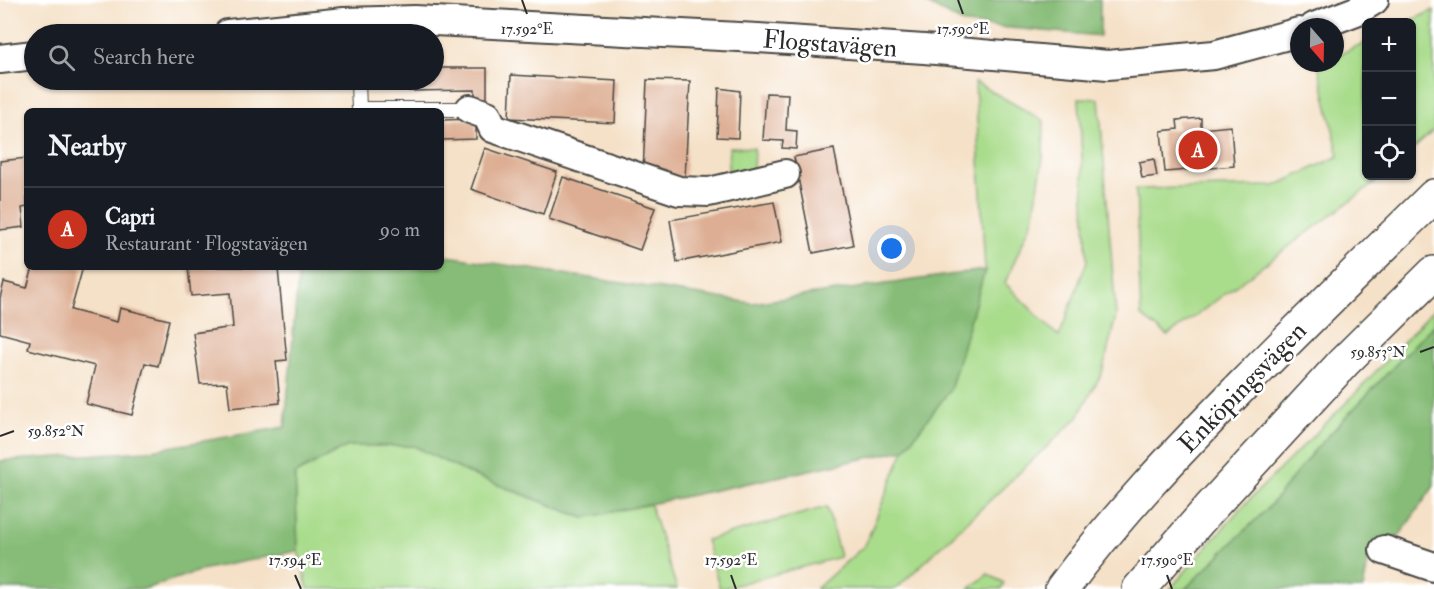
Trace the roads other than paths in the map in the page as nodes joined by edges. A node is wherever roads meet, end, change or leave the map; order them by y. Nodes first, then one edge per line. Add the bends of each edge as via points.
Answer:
1 (1374, 0) edge
2 (1336, 18) edge
3 (350, 20) edge
4 (315, 24) edge
5 (1290, 35) edge
6 (24, 56) edge
7 (0, 59) edge
8 (358, 90) edge
9 (359, 108) edge
10 (444, 109) edge
11 (470, 109) joint
12 (785, 174) dead end
13 (1434, 196) edge
14 (1434, 273) edge
15 (1209, 509) junction
16 (1384, 550) dead end
17 (1434, 567) edge
18 (1062, 589) edge
19 (1139, 589) edge
20 (1154, 589) edge

1 - 2 street
3 - 4 street, Flogstavägen
3 - 5 street, Flogstavägen via 758,38 1108,65 1214,56
6 - 7 street
8 - 9 lane
10 - 11 lane
11 - 12 street via 488,115 493,128 679,191 708,192
13 - 18 main road, Enköpingsvägen via 1195,434 1092,549
14 - 15 main road via 1344,362
15 - 19 main road
15 - 20 main road
16 - 17 street

